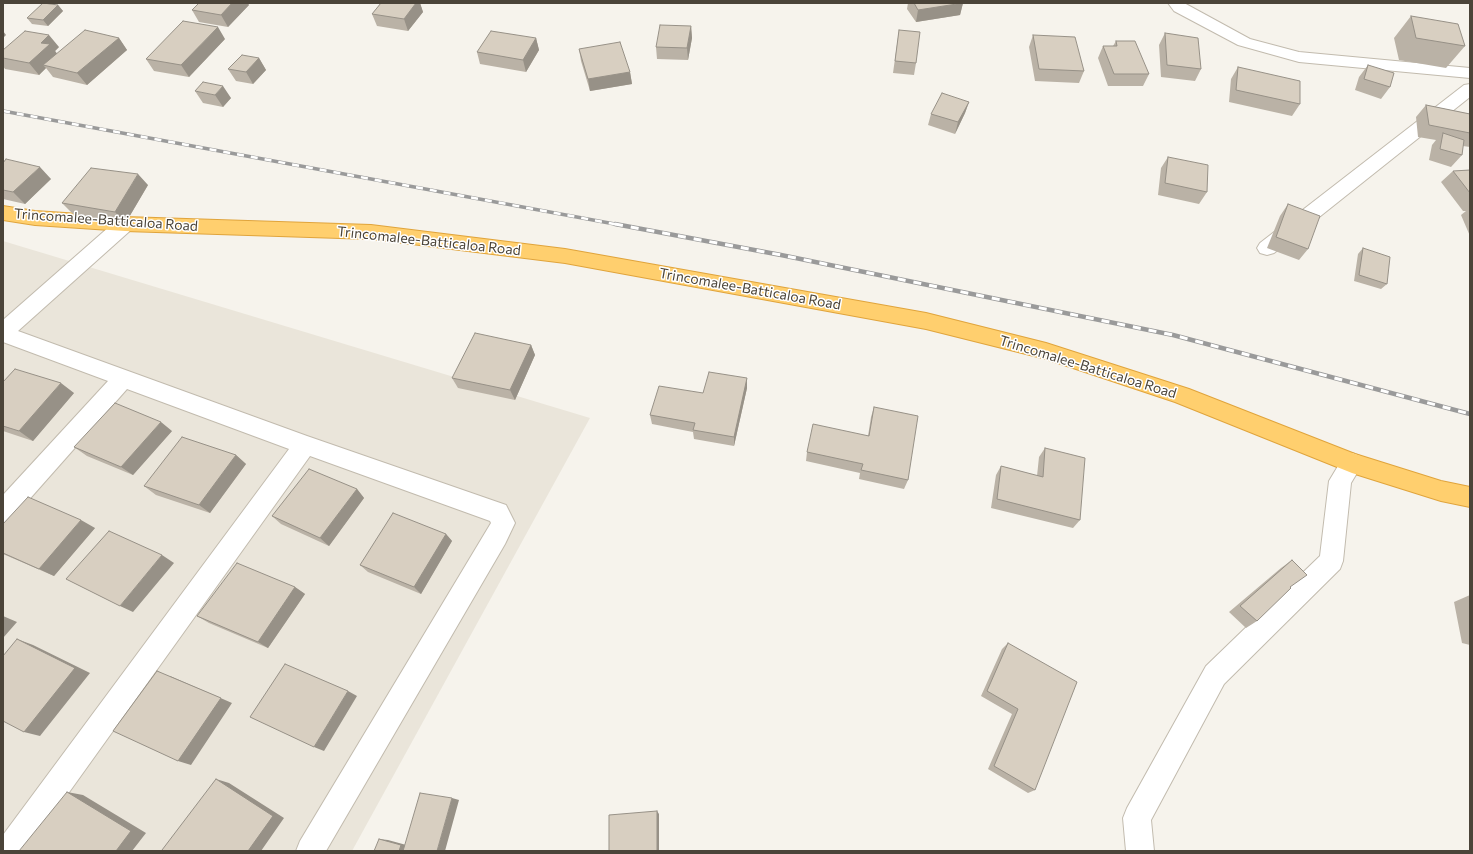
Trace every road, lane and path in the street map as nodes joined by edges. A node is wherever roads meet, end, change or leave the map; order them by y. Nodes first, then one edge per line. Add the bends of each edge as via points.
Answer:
1 (1176, 3) edge
2 (1470, 73) edge
3 (1470, 89) edge
4 (3, 212) edge
5 (125, 224) junction
6 (1267, 248) dead end
7 (3, 333) edge
8 (124, 378) junction
9 (305, 445) junction
10 (1352, 463) junction
11 (1470, 497) edge
12 (3, 512) edge
13 (10, 851) edge
14 (310, 851) edge
15 (1140, 851) edge

1 - 2 street via 1179,8 1244,42 1299,57
3 - 6 street
4 - 5 highway, Trincomalee-Batticaloa Road via 35,218
5 - 7 street
5 - 10 highway, Trincomalee-Batticaloa Road via 371,232 565,256 720,282 918,320 1046,351 1174,393
7 - 8 street
8 - 9 street
8 - 12 street
9 - 13 street
9 - 14 street via 498,513 503,523
10 - 11 highway, Trincomalee-Batticaloa Road via 1441,491
10 - 15 street via 1340,481 1331,561 1214,675 1137,818

